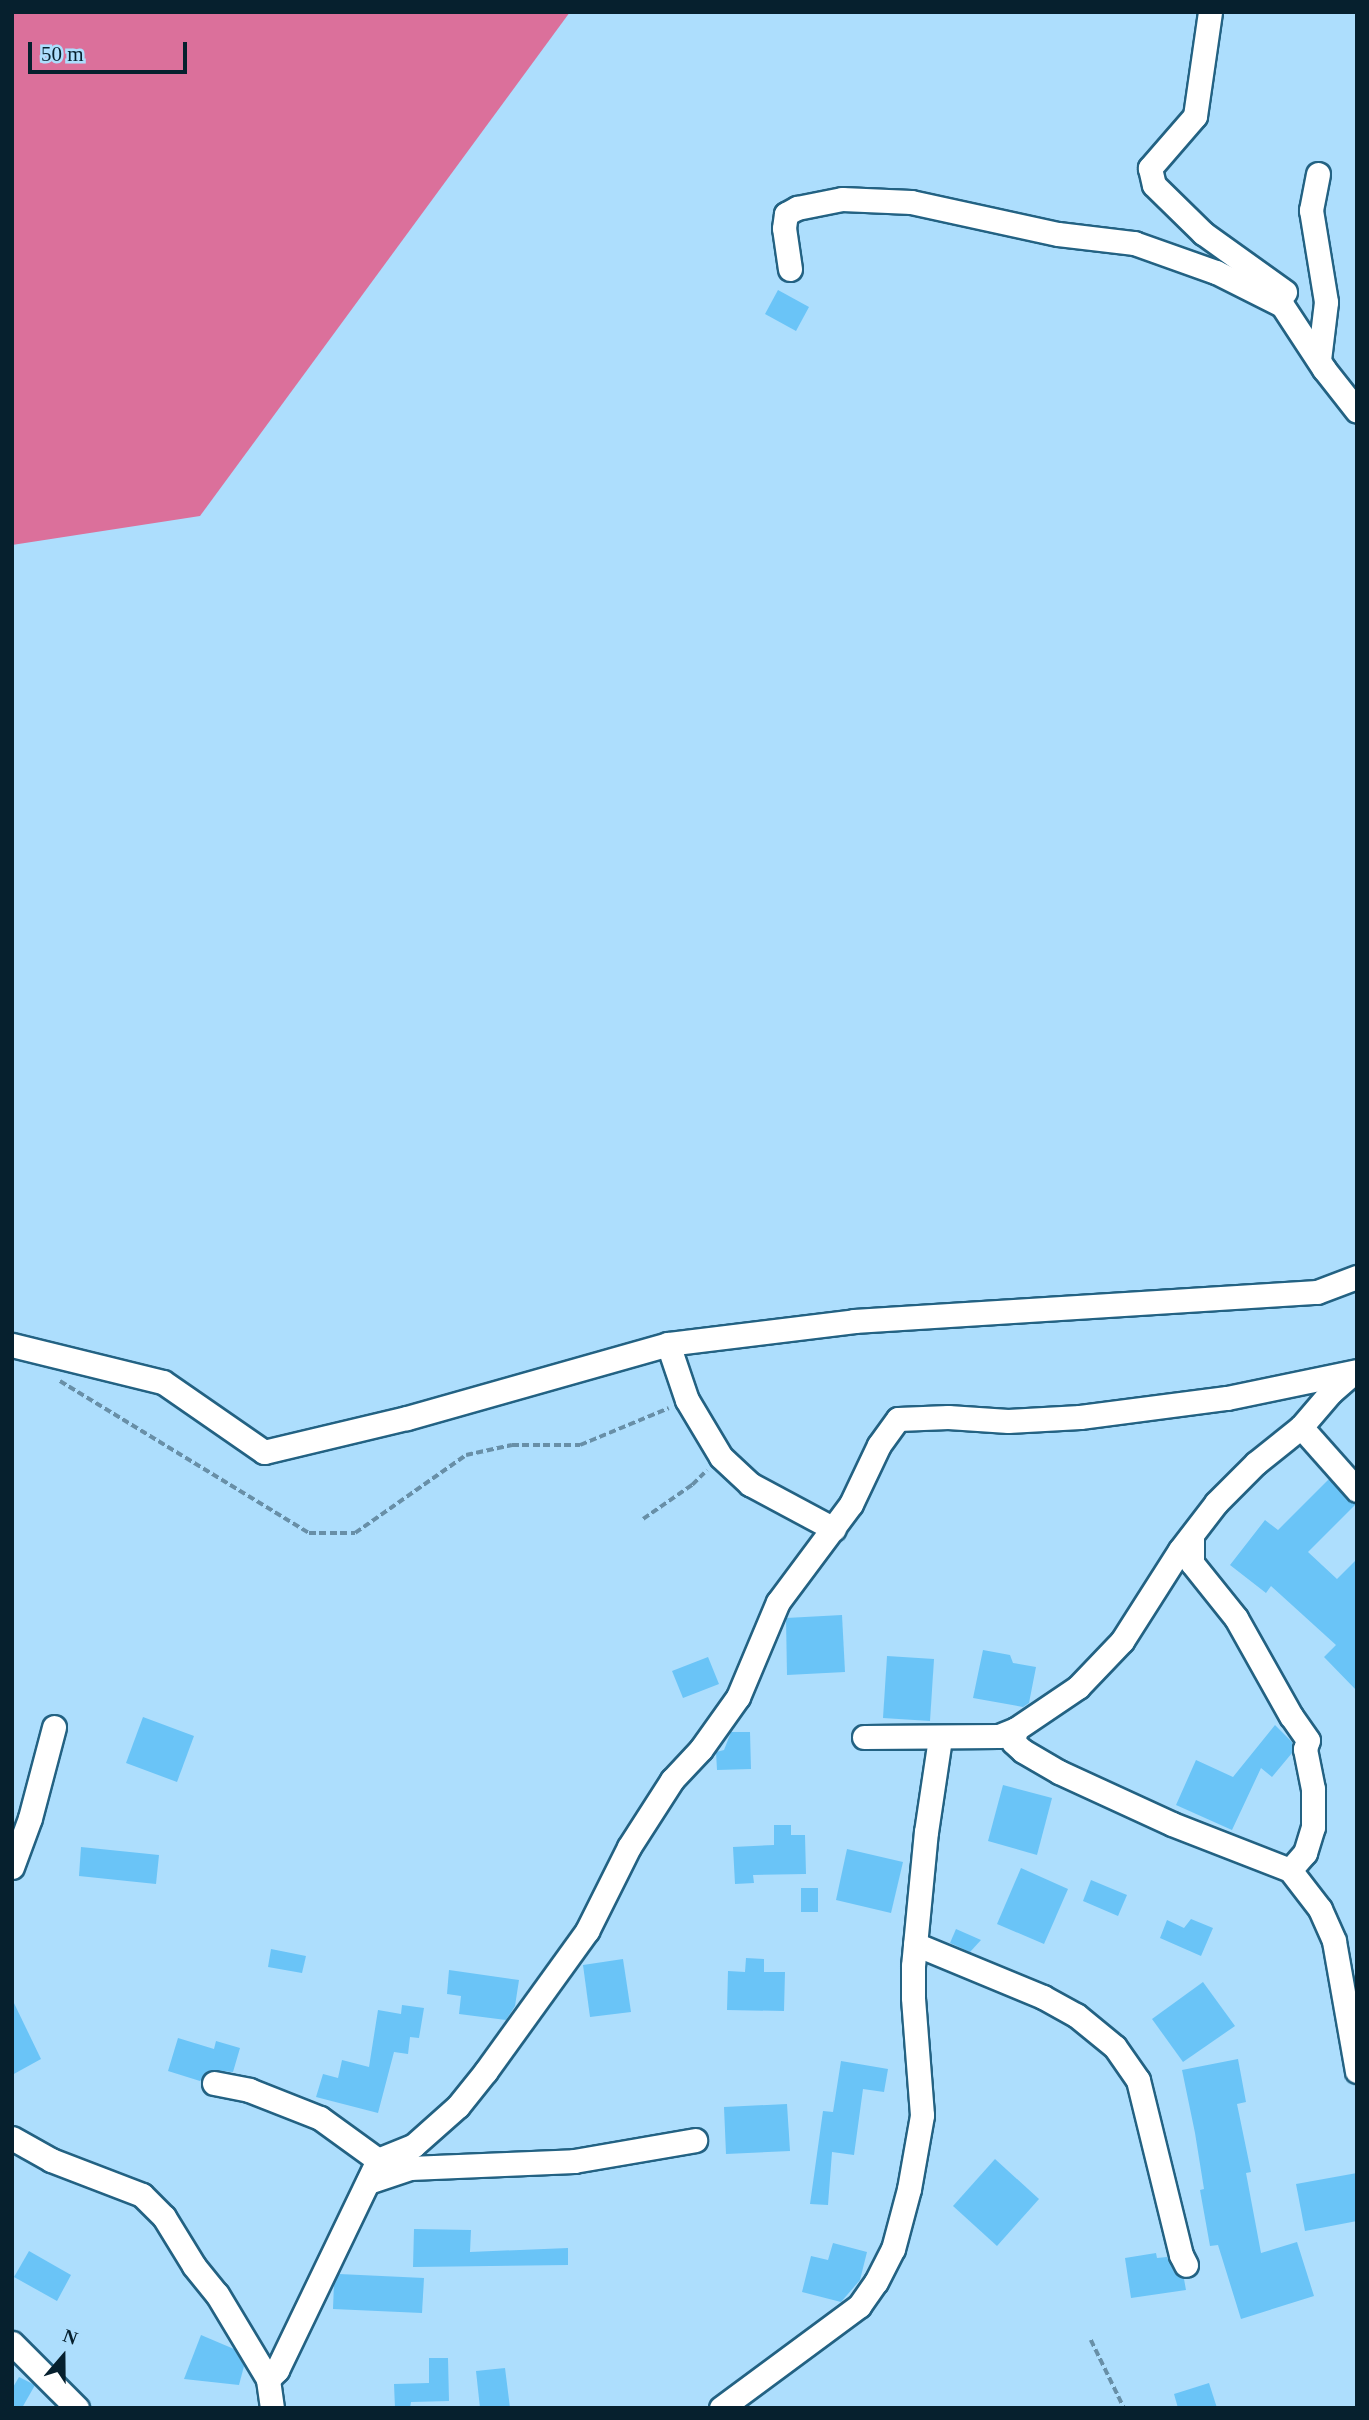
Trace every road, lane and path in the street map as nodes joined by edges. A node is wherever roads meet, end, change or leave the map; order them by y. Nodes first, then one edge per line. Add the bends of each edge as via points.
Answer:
1 (1210, 12) edge
2 (1318, 174) dead end
3 (790, 270) dead end
4 (1319, 360) junction
5 (1357, 411) edge
6 (1357, 1276) edge
7 (668, 1344) junction
8 (12, 1345) edge
9 (1356, 1371) edge
10 (57, 1379) dead end
11 (687, 1400) junction
12 (1301, 1427) junction
13 (721, 1457) junction
14 (1357, 1490) edge
15 (642, 1519) dead end
16 (834, 1529) junction
17 (1192, 1536) junction
18 (54, 1727) dead end
19 (1016, 1729) junction
20 (864, 1737) dead end
21 (940, 1738) junction
22 (12, 1867) edge
23 (1290, 1870) junction
24 (915, 1944) junction
25 (1357, 2071) edge
26 (214, 2083) dead end
27 (12, 2138) edge
28 (695, 2140) dead end
29 (378, 2160) junction
30 (368, 2182) junction
31 (1186, 2265) dead end
32 (1091, 2340) dead end
33 (12, 2343) edge
34 (268, 2379) junction
35 (77, 2408) edge
36 (272, 2408) edge
37 (721, 2408) edge
38 (1124, 2408) edge

1 - 4 street via 1195,116 1150,168 1154,185 1203,233 1304,305
2 - 4 street via 1311,210 1326,302
3 - 4 street via 784,220 791,210 859,198 928,205 1058,234 1134,243 1216,272 1282,305
4 - 5 street
6 - 7 street via 1317,1292 854,1321
7 - 8 street via 407,1418 264,1452 163,1382
7 - 11 street
9 - 12 street
9 - 16 street via 1227,1398 1080,1417 898,1419
10 - 11 path via 309,1533 355,1533 466,1455 512,1445 580,1444
11 - 13 street
12 - 14 street
12 - 17 street via 1232,1485
13 - 15 path via 692,1485
13 - 16 street via 750,1483
16 - 29 street via 778,1602 738,1697 672,1780 629,1847 587,1931 486,2071 458,2106 412,2146
17 - 19 street via 1112,1654 1078,1687
17 - 23 street via 1192,1563 1236,1618 1308,1740 1305,1749 1313,1790 1313,1827 1305,1853
18 - 22 street
19 - 21 street via 999,1736
19 - 23 street via 1013,1742 1059,1772 1171,1825
20 - 21 street
21 - 24 street
23 - 25 street via 1320,1909 1334,1941
24 - 31 street via 1044,1997 1076,2015 1115,2047 1138,2080
24 - 37 street via 913,1997 922,2115 894,2249 859,2306
26 - 29 street via 249,2090 320,2118
27 - 34 street via 42,2156 142,2195 164,2217 217,2294
28 - 30 street via 574,2161 410,2168
29 - 30 street
30 - 34 street
32 - 38 path
33 - 35 street
34 - 36 street

